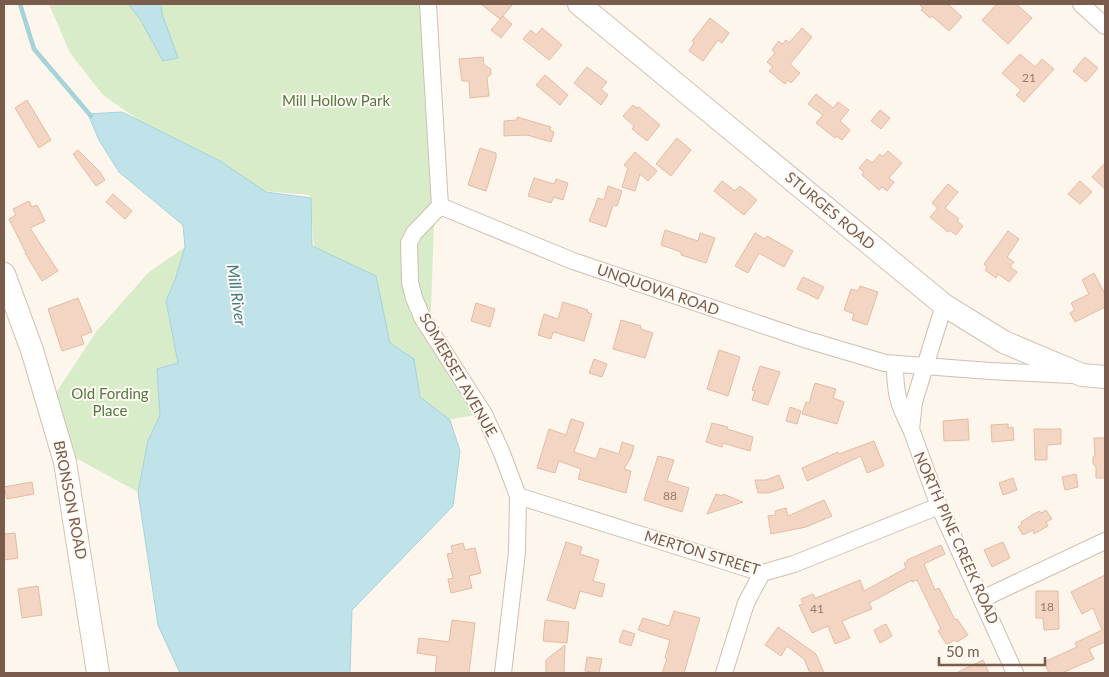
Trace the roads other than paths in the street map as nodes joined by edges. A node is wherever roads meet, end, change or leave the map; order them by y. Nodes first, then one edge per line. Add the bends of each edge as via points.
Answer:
1 (428, 4) edge
2 (578, 4) edge
3 (1081, 4) edge
4 (1105, 26) edge
5 (440, 206) junction
6 (4, 274) edge
7 (944, 305) junction
8 (895, 364) junction
9 (924, 367) junction
10 (1082, 375) junction
11 (1105, 377) edge
12 (911, 430) junction
13 (518, 496) junction
14 (939, 506) junction
15 (1105, 541) edge
16 (762, 573) junction
17 (982, 599) junction
18 (98, 673) edge
19 (503, 673) edge
20 (724, 673) edge
21 (1015, 673) edge

1 - 5 street
2 - 7 main road, STURGES ROAD
3 - 4 street
5 - 8 street, UNQUOWA ROAD via 582,264 801,338 885,364
5 - 13 street, SOMERSET AVENUE via 414,233 409,243 408,268 414,298 423,319 484,414
6 - 18 main road, BRONSON ROAD via 32,350 66,462
7 - 9 street, NORTH PINE CREEK ROAD
7 - 10 main road, STURGES ROAD via 1004,342
8 - 9 street, UNQUOWA ROAD
8 - 12 street, NORTH PINE CREEK ROAD via 896,392
9 - 10 street, UNQUOWA ROAD
9 - 12 street, NORTH PINE CREEK ROAD via 914,402
10 - 11 main road, STURGES ROAD
12 - 14 street, NORTH PINE CREEK ROAD
13 - 16 street, MERTON STREET
13 - 19 street, SOMERSET AVENUE via 517,552
14 - 16 street, MERTON STREET via 794,564
14 - 17 street, NORTH PINE CREEK ROAD
15 - 17 street
16 - 20 street via 746,603
17 - 21 street, NORTH PINE CREEK ROAD

